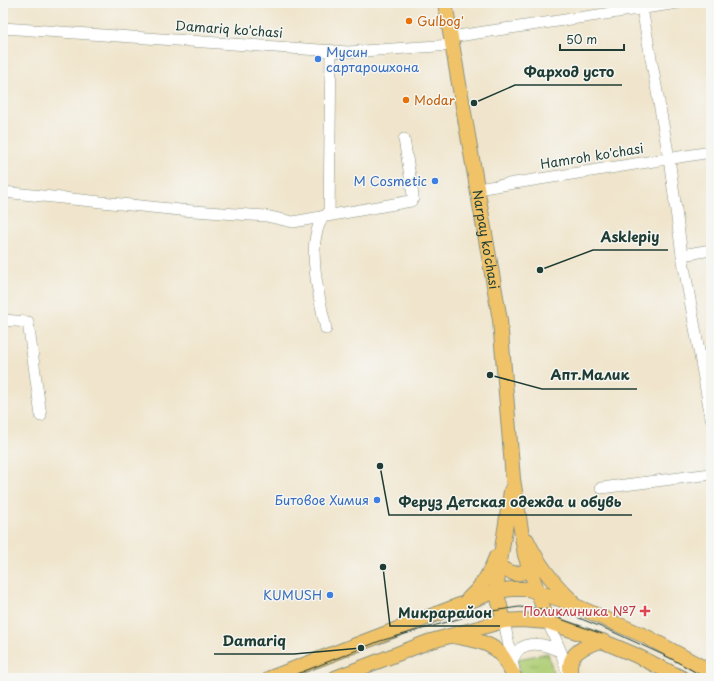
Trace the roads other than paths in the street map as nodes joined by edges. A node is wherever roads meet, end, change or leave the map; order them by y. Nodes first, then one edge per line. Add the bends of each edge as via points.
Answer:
1 (445, 3) edge
2 (678, 3) edge
3 (642, 6) edge
4 (3, 28) edge
5 (452, 41) junction
6 (331, 50) junction
7 (404, 139) dead end
8 (711, 152) edge
9 (669, 158) junction
10 (477, 189) junction
11 (3, 192) edge
12 (326, 216) junction
13 (711, 250) edge
14 (682, 255) junction
15 (3, 320) edge
16 (326, 329) dead end
17 (41, 416) dead end
18 (711, 418) edge
19 (711, 474) edge
20 (513, 479) junction
21 (601, 488) dead end
22 (520, 524) junction
23 (504, 534) junction
24 (499, 568) junction
25 (530, 570) junction
26 (496, 591) junction
27 (537, 591) junction
28 (463, 603) junction
29 (579, 607) junction
30 (504, 621) junction
31 (548, 622) junction
32 (451, 636) junction
33 (602, 641) junction
34 (561, 652) junction
35 (512, 661) junction
36 (711, 672) edge
37 (270, 678) edge
38 (335, 678) edge
39 (515, 678) edge
40 (570, 678) edge
41 (682, 678) edge

1 - 5 main road, Narpay ko'chasi
2 - 3 street, Damariq ko'chasi
3 - 5 street, Damariq ko'chasi
3 - 9 street
4 - 6 street, Damariq ko'chasi
5 - 6 street, Damariq ko'chasi via 348,52
5 - 10 main road, Narpay ko'chasi
6 - 12 street
7 - 12 street via 413,195 411,201
8 - 9 street, Hamroh ko'chasi
9 - 10 street, Hamroh ko'chasi
9 - 14 street
10 - 20 main road, Narpay ko'chasi via 500,320
11 - 12 street via 266,216 294,222
12 - 16 street via 317,231 314,247 316,281
13 - 14 street
14 - 18 street
15 - 17 street via 28,322
19 - 21 street
20 - 22 main road, Narpay ko'chasi
20 - 23 main road, Narpay ko'chasi
22 - 25 main road, Narpay ko'chasi
22 - 29 main road via 551,580
23 - 24 main road, Narpay ko'chasi
23 - 28 main road via 483,583
24 - 25 main road via 516,574
24 - 26 main road, Narpay ko'chasi
25 - 27 main road, Narpay ko'chasi
26 - 27 main road via 512,588
26 - 28 main road
26 - 30 main road, Narpay ko'chasi
27 - 29 main road
27 - 31 main road, Narpay ko'chasi
28 - 37 main road
29 - 36 main road via 647,637
30 - 31 main road
30 - 32 main road
30 - 35 street
31 - 33 main road
31 - 34 street
32 - 38 main road via 428,642
32 - 39 main road via 487,644 499,653
33 - 40 main road via 585,647 572,659
33 - 41 main road
34 - 35 street via 534,644 521,647
34 - 40 street
35 - 39 street

